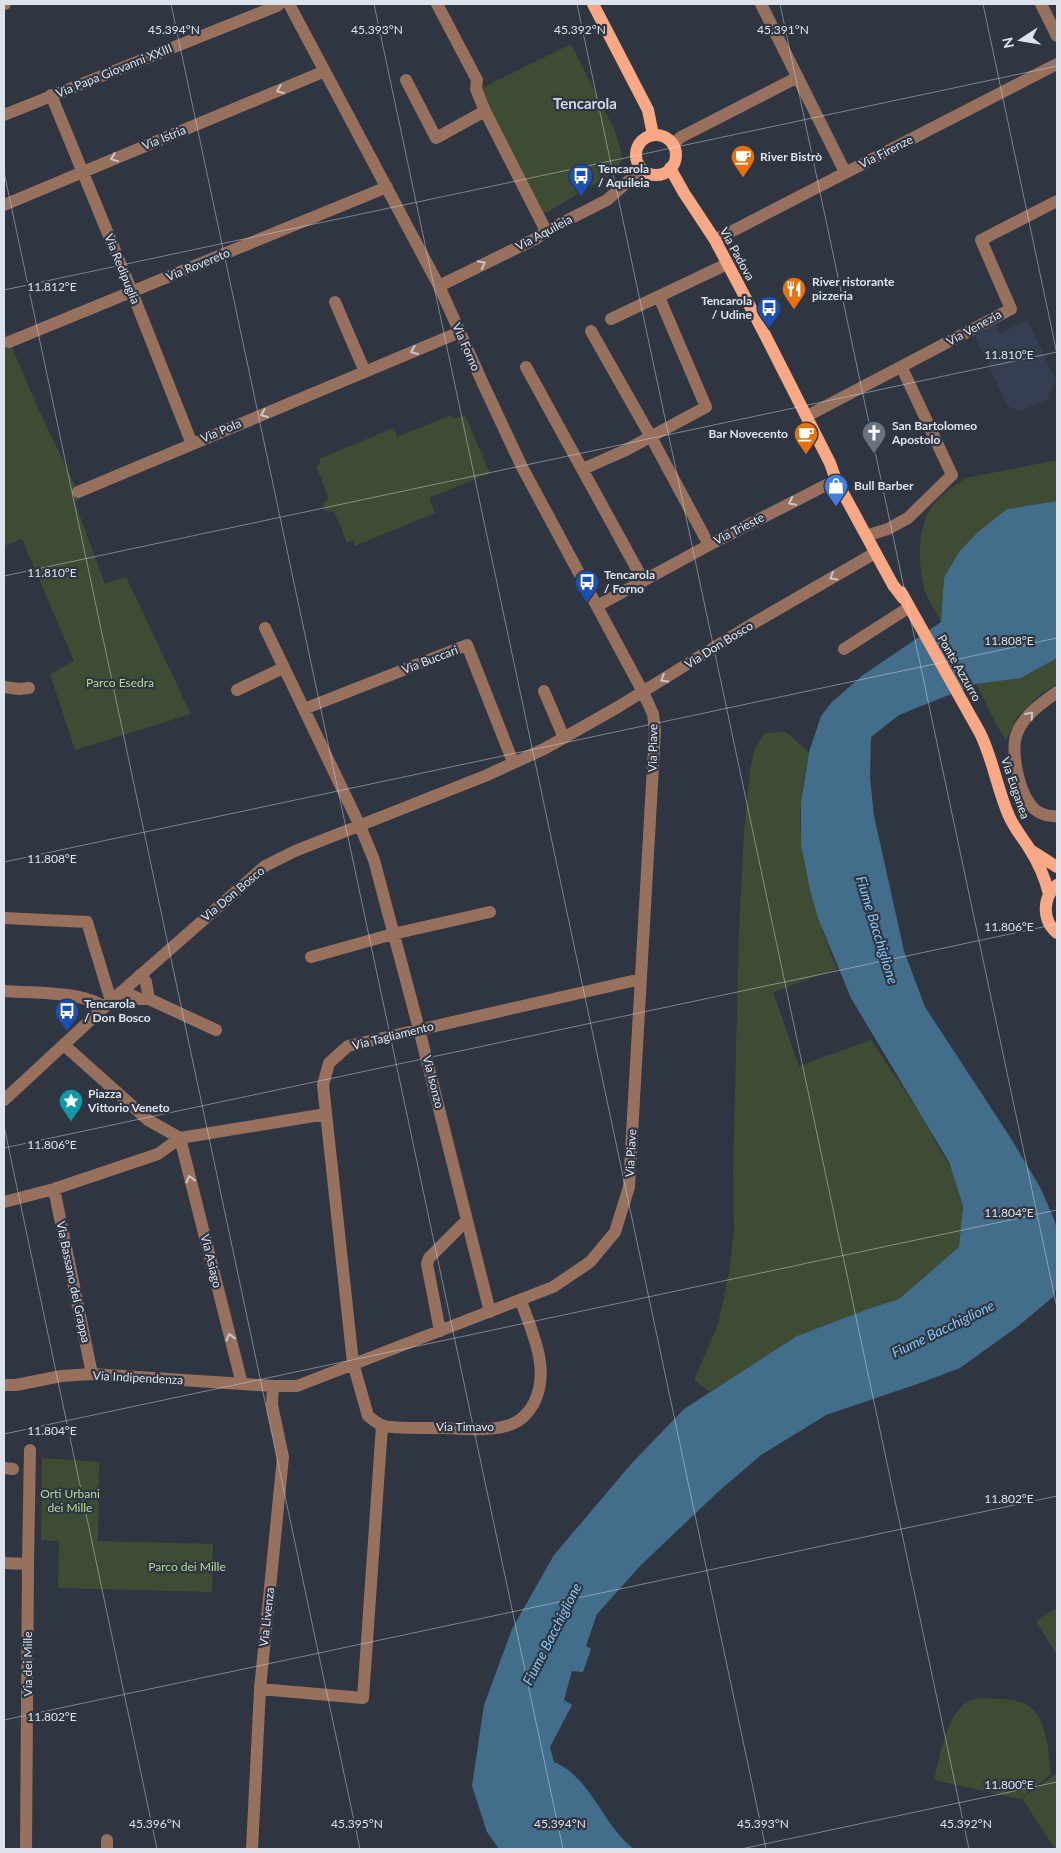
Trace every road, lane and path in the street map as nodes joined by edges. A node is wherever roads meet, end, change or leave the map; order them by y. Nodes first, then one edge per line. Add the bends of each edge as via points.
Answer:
1 (279, 4) edge
2 (289, 4) edge
3 (593, 4) edge
4 (761, 4) edge
5 (1041, 4) edge
6 (438, 5) edge
7 (1057, 36) edge
8 (1057, 64) edge
9 (325, 71) junction
10 (798, 77) junction
11 (406, 80) dead end
12 (51, 96) junction
13 (485, 111) junction
14 (4, 115) edge
15 (653, 135) junction
16 (677, 140) junction
17 (670, 168) junction
18 (642, 169) junction
19 (82, 172) junction
20 (845, 172) junction
21 (387, 187) junction
22 (1057, 201) edge
23 (4, 204) edge
24 (546, 231) junction
25 (715, 240) junction
26 (727, 264) junction
27 (439, 286) junction
28 (132, 292) junction
29 (659, 296) junction
30 (335, 302) dead end
31 (611, 319) dead end
32 (591, 331) dead end
33 (460, 332) junction
34 (9, 342) dead end
35 (526, 367) dead end
36 (902, 368) junction
37 (365, 372) junction
38 (807, 416) junction
39 (651, 437) junction
40 (192, 444) junction
41 (830, 463) junction
42 (583, 469) junction
43 (836, 480) junction
44 (78, 492) dead end
45 (872, 534) junction
46 (709, 545) junction
47 (875, 553) junction
48 (643, 580) junction
49 (597, 606) junction
50 (908, 608) junction
51 (265, 628) dead end
52 (844, 649) dead end
53 (283, 668) junction
54 (4, 687) edge
55 (29, 688) dead end
56 (237, 690) dead end
57 (544, 691) dead end
58 (643, 692) junction
59 (1057, 692) edge
60 (304, 709) junction
61 (980, 733) joint
62 (564, 738) junction
63 (513, 762) junction
64 (1057, 816) edge
65 (360, 826) junction
66 (1030, 849) junction
67 (1057, 867) edge
68 (1053, 889) edge
69 (490, 912) dead end
70 (4, 918) edge
71 (393, 934) junction
72 (1056, 934) edge
73 (311, 957) dead end
74 (140, 975) junction
75 (641, 979) junction
76 (4, 991) edge
77 (122, 991) junction
78 (150, 999) junction
79 (107, 1004) junction
80 (419, 1029) junction
81 (216, 1030) dead end
82 (64, 1045) junction
83 (4, 1100) edge
84 (326, 1114) junction
85 (180, 1138) junction
86 (54, 1189) junction
87 (4, 1202) edge
88 (467, 1220) junction
89 (521, 1301) junction
90 (490, 1312) junction
91 (440, 1331) junction
92 (354, 1363) junction
93 (92, 1374) junction
94 (242, 1384) junction
95 (4, 1385) edge
96 (273, 1386) junction
97 (382, 1426) junction
98 (30, 1450) dead end
99 (4, 1563) edge
100 (28, 1564) junction
101 (260, 1689) junction
102 (26, 1849) edge
103 (252, 1849) edge

1 - 12 street, Via Papa Giovanni XXIII
2 - 9 street, Via Forno
3 - 15 main road via 648,110
4 - 10 street
5 - 7 street
6 - 13 street via 477,80 476,89
8 - 20 street, Via Firenze
9 -> 19 street, Via Istria
9 - 21 street, Via Forno
10 - 16 street
10 - 20 street
11 - 13 street via 436,138
12 - 14 street, Via Papa Giovanni XXIII
12 - 19 street, Via Redipuglia
13 - 24 street
15 - 16 main road
15 - 18 main road via 638,146 637,158
16 - 17 main road via 676,157
17 - 18 main road via 661,174
17 - 25 main road, Via Padova
18 - 24 street, Via Aquileia via 607,200
19 - 23 street, Via Istria
19 - 28 street, Via Redipuglia
20 - 25 street, Via Firenze
21 - 27 street, Via Forno
21 - 28 street, Via Rovereto
22 - 36 street, Via Venezia via 981,240 1011,308
27 -> 24 street, Via Aquileia
25 - 26 main road, Via Padova
26 - 29 street
26 - 38 main road, Via Padova
27 - 33 street, Via Forno
28 - 34 street, Via Rovereto
28 - 40 street, Via Redipuglia
29 - 31 street
29 - 39 street via 706,407
30 - 37 street
32 - 39 street
33 -> 37 street, Via Pola
33 - 49 street, Via Forno via 522,467
35 - 42 street
36 - 38 street, Via Venezia
36 - 45 street via 952,475 908,518 888,530
37 -> 40 street, Via Pola
38 - 41 main road, Via Padova
39 - 42 street
39 - 46 street
40 - 44 street, Via Pola
41 - 43 main road, Via Padova
41 - 45 main road, Via Padova
42 - 48 street
43 -> 46 street, Via Trieste
43 - 47 main road, Via Padova
45 - 50 main road, Via Padova
46 - 48 street, Via Trieste
47 - 50 main road, Via Padova
47 -> 58 street, Via Don Bosco
48 - 49 street, Via Trieste
49 - 58 street, Via Forno
50 - 52 street
50 - 61 main road, Ponte Azzurro
51 - 53 street, Via Isonzo
53 - 56 street
53 - 60 street, Via Isonzo
54 - 55 street
57 - 62 street
58 - 62 street, Via Don Bosco
58 - 75 street, Via Piave via 653,714 655,731
64 -> 59 street via 1042,815 1030,805 1014,760 1013,747 1017,732 1027,717
60 - 63 street, Via Buccari via 466,645
60 - 65 street, Via Isonzo
61 - 66 main road, Via Euganea via 1014,828
62 - 63 street, Via Don Bosco
63 - 65 street, Via Don Bosco
65 - 71 street, Via Isonzo via 374,860
65 - 74 street, Via Don Bosco via 265,866
66 - 67 main road, Via Euganea
66 - 68 main road, Via Euganea
68 - 72 main road, Via Euganea via 1046,909
69 - 71 street
70 - 79 street via 86,922
71 - 73 street
71 - 80 street, Via Isonzo
74 - 77 street, Via Don Bosco
74 - 78 street via 146,982
75 - 80 street, Via Tagliamento
75 - 89 street, Via Piave via 629,1187 615,1232 590,1262 554,1287
76 - 79 street via 84,997
77 - 78 street via 140,999
77 - 79 street, Via Don Bosco
78 - 81 street
79 - 82 street, Via Don Bosco
80 - 84 street, Via Tagliamento via 348,1046 329,1063 323,1085
80 - 88 street, Via Isonzo
82 - 83 street, Via Don Bosco
82 - 85 street via 148,1120
84 - 85 street
84 - 92 street, Via Tagliamento
85 - 86 street via 158,1154
94 -> 85 street, Via Asiago
86 - 87 street
86 - 93 street, Via Bassano del Grappa
88 - 90 street, Via Isonzo
88 - 91 street via 429,1258 427,1264
89 - 90 street, Via Piave
89 - 97 street, Via Timavo via 539,1352 542,1374 538,1395 522,1419 494,1428
90 - 91 street, Via Piave
91 - 92 street, Via Piave
92 - 96 street, Via Piave via 297,1386
92 - 97 street via 368,1416
93 - 94 street, Via Indipendenza
93 - 95 street, Via Indipendenza
94 - 96 street, Via Indipendenza
96 - 101 street, Via Livenza via 272,1406 283,1457
97 - 101 street via 363,1698
98 - 100 street, Via dei Mille
99 - 100 street
100 - 102 street, Via dei Mille
101 - 103 street, Via Livenza

